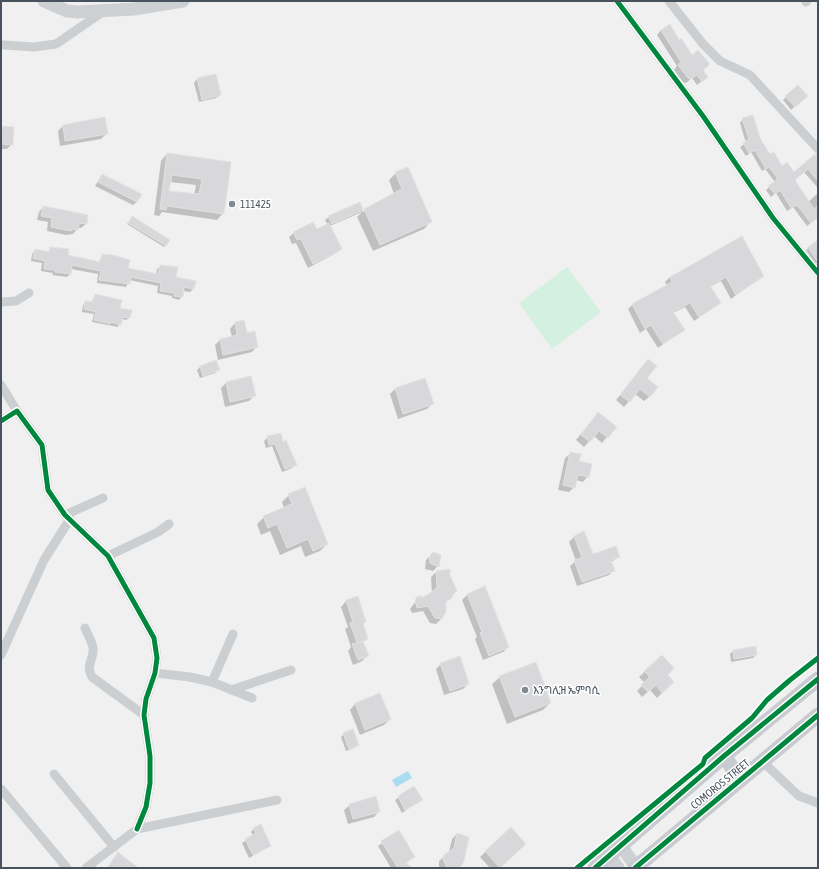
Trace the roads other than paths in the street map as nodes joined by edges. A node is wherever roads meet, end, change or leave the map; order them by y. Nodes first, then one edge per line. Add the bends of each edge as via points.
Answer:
1 (44, 1) edge
2 (183, 1) edge
3 (617, 1) edge
4 (669, 1) edge
5 (104, 11) junction
6 (4, 45) dead end
7 (818, 149) edge
8 (818, 273) edge
9 (29, 293) dead end
10 (1, 302) edge
11 (1, 385) edge
12 (17, 411) junction
13 (1, 421) edge
14 (103, 498) dead end
15 (68, 517) junction
16 (169, 524) dead end
17 (108, 556) junction
18 (85, 628) dead end
19 (233, 634) dead end
20 (1, 655) edge
21 (291, 670) dead end
22 (155, 673) junction
23 (818, 679) edge
24 (212, 682) junction
25 (231, 690) junction
26 (252, 698) dead end
27 (144, 714) junction
28 (818, 715) edge
29 (724, 756) junction
30 (763, 762) junction
31 (54, 774) dead end
32 (740, 779) junction
33 (1, 789) edge
34 (277, 800) dead end
35 (818, 803) edge
36 (137, 829) junction
37 (622, 846) junction
38 (114, 847) junction
39 (609, 856) junction
40 (67, 868) edge
41 (86, 868) edge
42 (595, 868) edge
43 (618, 868) edge
44 (636, 868) edge

1 - 5 street via 67,11
2 - 5 street
3 - 8 street via 703,116 774,218
4 - 7 street via 720,61 750,75
5 - 6 street via 56,44 34,47
9 - 10 street via 16,301
11 - 12 street
12 - 13 street
12 - 15 street via 42,445 48,490
14 - 15 street
15 - 17 street
15 - 20 street via 44,560
16 - 17 street
17 - 22 street via 154,638 157,652
18 - 27 street via 93,649 89,664 92,677
19 - 24 street
21 - 25 street
22 - 24 street
22 - 27 street
23 - 29 main road, COMOROS STREET
24 - 25 street
25 - 26 street
27 - 36 street via 150,756 150,783 146,807
28 - 30 main road, COMOROS STREET
29 - 32 main road
29 - 37 main road, COMOROS STREET
30 - 32 main road, COMOROS STREET
30 - 35 street via 799,796
31 - 38 street
32 - 44 main road, COMOROS STREET
33 - 40 street
34 - 36 street
36 - 38 street
37 - 39 main road, COMOROS STREET
37 - 44 street
38 - 41 street
39 - 42 main road, COMOROS STREET
39 - 43 street

